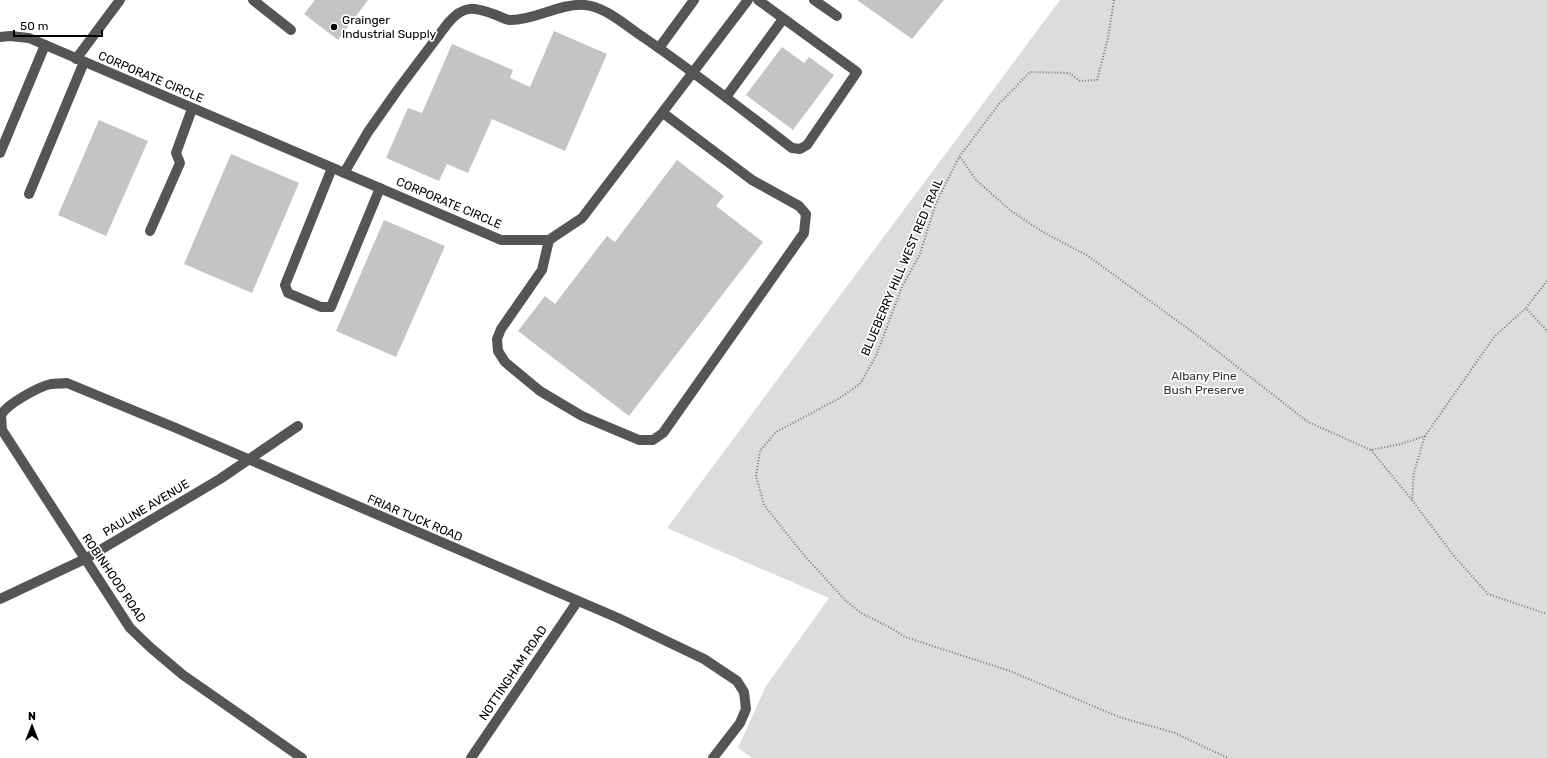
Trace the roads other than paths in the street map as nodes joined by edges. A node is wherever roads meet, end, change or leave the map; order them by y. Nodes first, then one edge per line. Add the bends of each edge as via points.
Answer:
1 (120, 0) edge
2 (253, 0) edge
3 (694, 0) edge
4 (748, 0) edge
5 (758, 0) edge
6 (814, 0) edge
7 (579, 3) edge
8 (837, 16) dead end
9 (784, 19) junction
10 (291, 30) dead end
11 (0, 37) edge
12 (45, 45) junction
13 (659, 48) junction
14 (80, 60) junction
15 (694, 72) junction
16 (726, 97) junction
17 (192, 109) junction
18 (663, 113) junction
19 (0, 153) edge
20 (332, 168) junction
21 (344, 173) junction
22 (380, 188) junction
23 (29, 194) dead end
24 (150, 231) dead end
25 (549, 240) junction
26 (1, 422) edge
27 (298, 426) dead end
28 (248, 460) junction
29 (85, 559) junction
30 (0, 599) edge
31 (577, 602) junction
32 (302, 758) edge
33 (471, 758) edge
34 (713, 758) edge

1 - 14 street, CORPORATE CIRCLE
2 - 10 street
3 - 13 street
4 - 15 street
5 - 9 street
6 - 8 street
7 - 13 street via 605,11
7 - 21 street via 509,20 479,8 455,14 368,132
9 - 16 street
9 - 16 street via 857,72 807,145 800,149 792,148
11 - 12 street, CORPORATE CIRCLE via 29,38
12 - 14 street, CORPORATE CIRCLE
12 - 19 street
13 - 15 street
14 - 17 street, CORPORATE CIRCLE
14 - 23 street
15 - 16 street
15 - 18 street
17 - 20 street, CORPORATE CIRCLE
17 - 24 street via 176,153 180,163
18 - 25 street via 582,218
18 - 25 street via 752,180 799,206 806,214 806,224 804,233 782,266 663,433 653,440 639,440 582,416 540,391 505,362 498,351 497,339 501,329 542,270
20 - 21 street, CORPORATE CIRCLE
20 - 22 street via 284,285 288,293 321,307 332,307
21 - 22 street, CORPORATE CIRCLE
22 - 25 street, CORPORATE CIRCLE via 501,240
26 - 28 street, FRIAR TUCK ROAD via 3,411 32,392 50,384 67,383
26 - 29 street, ROBINHOOD ROAD via 2,430
27 - 28 street, PAULINE AVENUE
28 - 29 street, PAULINE AVENUE
28 - 31 street, FRIAR TUCK ROAD
29 - 30 street, PAULINE AVENUE
29 - 32 street, ROBINHOOD ROAD via 130,628 151,648 183,675
31 - 33 street, NOTTINGHAM ROAD
31 - 34 street, FRIAR TUCK ROAD via 618,618 704,659 737,681 744,692 746,709 740,723

